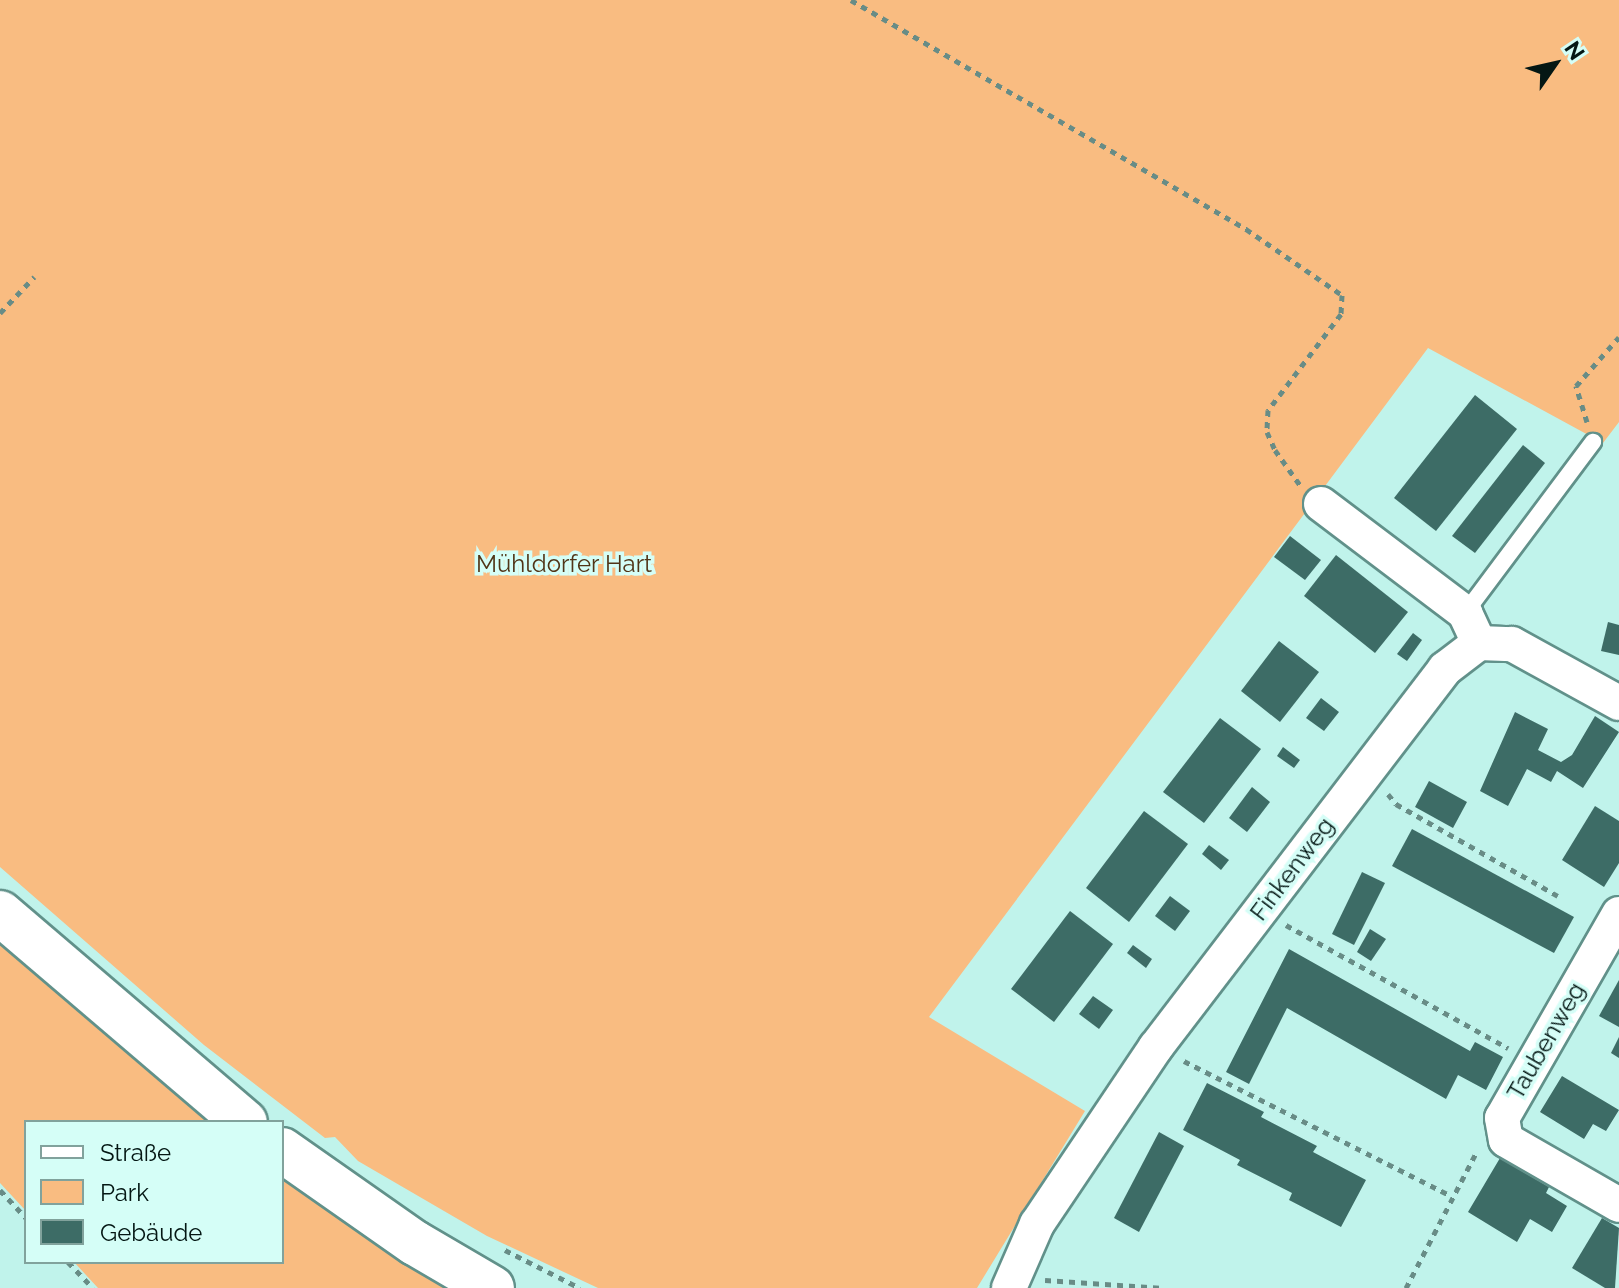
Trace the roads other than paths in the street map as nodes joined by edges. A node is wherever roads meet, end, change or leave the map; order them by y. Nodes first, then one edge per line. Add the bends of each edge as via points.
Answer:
1 (1593, 442) road end
2 (1321, 504) road end
3 (1472, 628) junction
4 (1619, 703) edge
5 (0, 913) edge
6 (1619, 914) edge
7 (243, 1120) edge
8 (284, 1151) edge
9 (1619, 1205) edge
10 (1011, 1283) edge
11 (492, 1288) edge

1 - 3 lane
2 - 3 street
3 - 4 street
3 - 10 street, Finkenweg via 1156,1047 1053,1198
5 - 7 main road
6 - 9 street, Taubenweg via 1502,1118 1506,1140
8 - 11 main road via 415,1243

